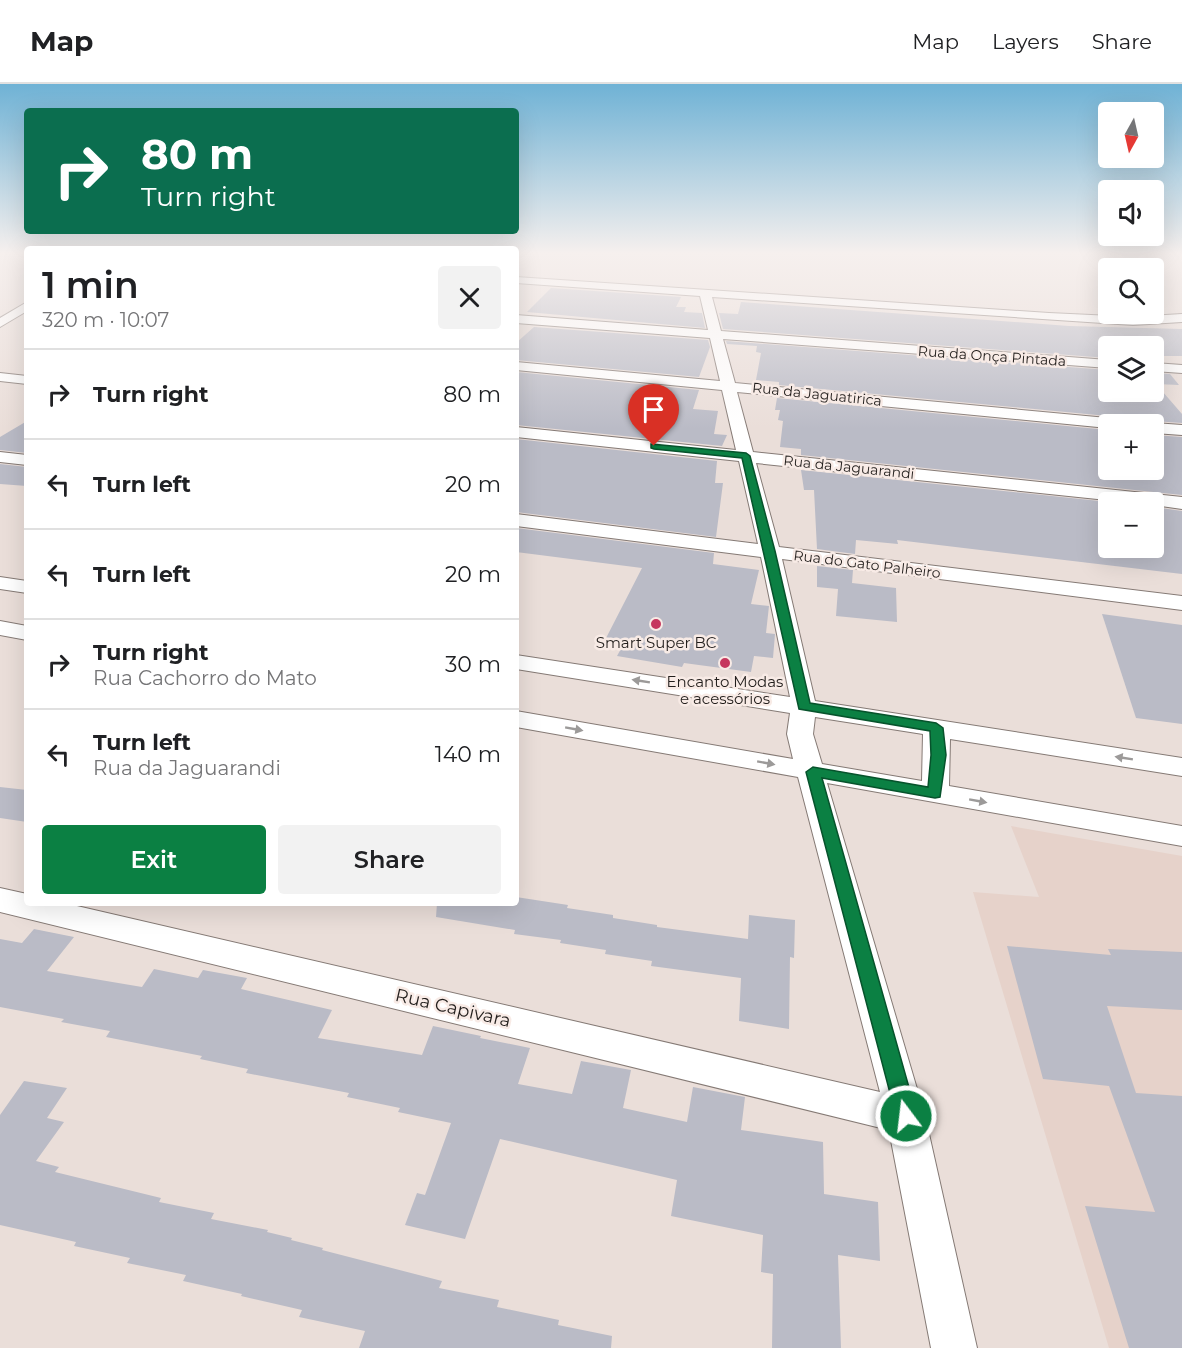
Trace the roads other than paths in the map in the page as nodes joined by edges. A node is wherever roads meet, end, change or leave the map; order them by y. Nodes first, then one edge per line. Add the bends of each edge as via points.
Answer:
1 (19, 311) edge
2 (709, 311) edge
3 (960, 311) edge
4 (519, 319) edge
5 (1179, 320) edge
6 (2, 322) edge
7 (24, 322) edge
8 (715, 335) junction
9 (1098, 363) edge
10 (519, 366) edge
11 (1164, 368) edge
12 (1182, 369) edge
13 (0, 377) edge
14 (24, 380) edge
15 (727, 386) junction
16 (1098, 422) edge
17 (1164, 428) edge
18 (1182, 429) edge
19 (519, 432) edge
20 (746, 456) junction
21 (0, 457) edge
22 (24, 460) edge
23 (1182, 503) edge
24 (519, 520) edge
25 (770, 551) junction
26 (0, 583) edge
27 (24, 587) edge
28 (1182, 603) edge
29 (0, 628) edge
30 (24, 632) edge
31 (519, 662) edge
32 (804, 706) junction
33 (519, 720) edge
34 (936, 728) junction
35 (1182, 767) edge
36 (813, 772) junction
37 (935, 793) junction
38 (1182, 836) edge
39 (0, 900) edge
40 (24, 906) edge
41 (25, 906) edge
42 (906, 1116) junction
43 (954, 1348) edge

1 - 6 street
2 - 8 street
3 - 5 street
4 - 8 street, Rua da Onça Pintada
6 - 7 street
8 - 9 street, Rua da Onça Pintada
8 - 15 street
10 - 15 street, Rua da Jaguatirica
11 - 12 street
13 - 14 street
15 - 16 street, Rua da Jaguatirica
15 - 20 street
17 - 18 street
19 - 20 street, Rua da Jaguarandi
20 - 23 street, Rua da Jaguarandi
20 - 25 street
21 - 22 street
24 - 25 street, Rua do Gato Palheiro
25 - 28 street, Rua do Gato Palheiro
25 - 32 street
26 - 27 street
29 - 30 street
32 -> 31 street
32 - 34 street
32 - 36 street via 800,734
33 -> 36 street
35 -> 34 street
34 - 37 street
36 - 37 street
36 - 42 street
37 -> 38 street
39 - 40 street, Rua Capivara
41 - 42 street, Rua Capivara
42 - 43 street

